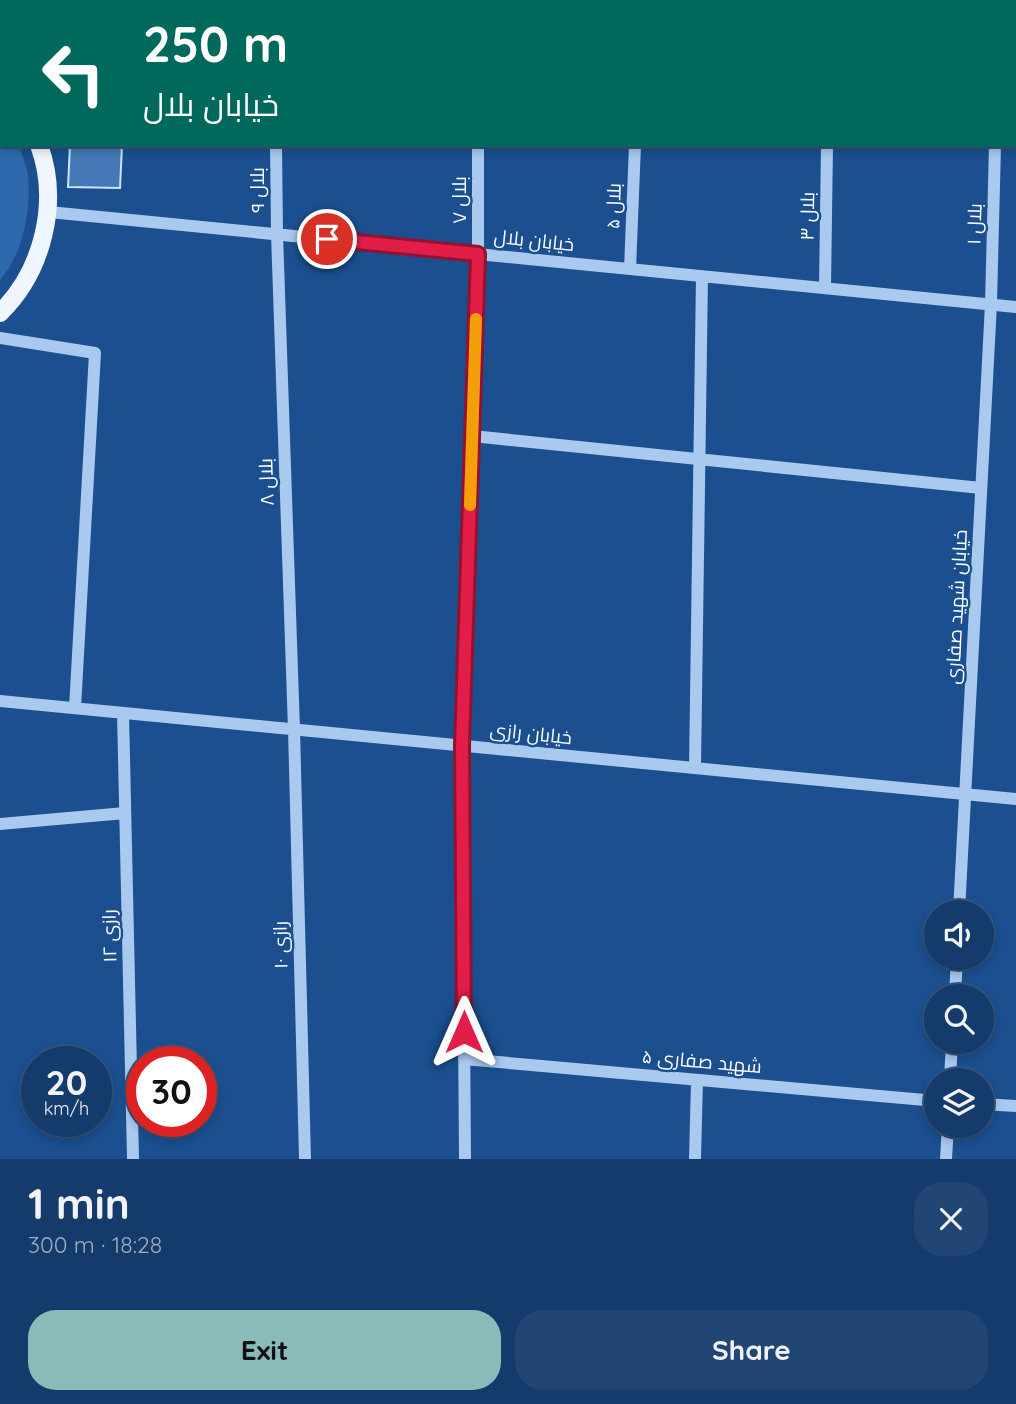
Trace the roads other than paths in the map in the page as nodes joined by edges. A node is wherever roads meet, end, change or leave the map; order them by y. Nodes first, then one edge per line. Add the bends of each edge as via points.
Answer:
1 (40, 147) edge
2 (276, 147) edge
3 (478, 147) edge
4 (635, 147) edge
5 (827, 147) edge
6 (995, 147) edge
7 (49, 212) junction
8 (277, 234) junction
9 (478, 254) junction
10 (630, 269) junction
11 (702, 276) junction
12 (825, 288) junction
13 (991, 304) junction
14 (1016, 307) edge
15 (0, 313) edge
16 (0, 338) edge
17 (472, 436) junction
18 (699, 459) junction
19 (981, 488) junction
20 (3, 702) edge
21 (75, 708) junction
22 (123, 712) junction
23 (294, 729) junction
24 (462, 745) junction
25 (695, 768) junction
26 (966, 794) junction
27 (1016, 799) edge
28 (125, 813) junction
29 (0, 824) edge
30 (960, 900) edge
31 (464, 1059) junction
32 (696, 1080) junction
33 (924, 1100) edge
34 (994, 1105) edge
35 (1016, 1106) edge
36 (947, 1138) edge
37 (133, 1159) edge
38 (305, 1159) edge
39 (465, 1159) edge
40 (695, 1159) edge
41 (946, 1159) edge

1 - 7 main road
2 - 8 street, بلال ۹
3 - 9 street, بلال ۷
4 - 10 street, بلال ۵
5 - 12 street, بلال ۳
6 - 13 street, بلال ۱
7 - 8 street, خیابان بلال
7 - 15 main road via 34,262
8 - 9 street, خیابان بلال
8 - 23 street, بلال ۸
9 - 10 street, خیابان بلال
9 - 17 street, بلال ۷
10 - 11 street, خیابان بلال
11 - 12 street, خیابان بلال
11 - 18 street
12 - 13 street, خیابان بلال
13 - 14 street, خیابان بلال
13 - 19 street, خیابان شهید صفاری
16 - 21 street via 95,354
17 - 18 street
17 - 24 street, بلال ۷
18 - 19 street
18 - 25 street
19 - 26 street, خیابان شهید صفاری
20 - 21 street, خیابان رازی
21 - 22 street, خیابان رازی
22 - 23 street, خیابان رازی
22 - 28 street, رازی ۱۲
23 - 24 street, خیابان رازی
23 - 38 street, رازی ۱۰
24 - 25 street, خیابان رازی
24 - 31 street, بلال ۷
25 - 26 street, خیابان رازی
26 - 27 street, خیابان رازی
26 - 30 street, خیابان شهید صفاری
28 - 29 street
28 - 37 street, رازی ۱۲
31 - 32 street, شهید صفاری ۵
31 - 39 street, بلال ۷
32 - 33 street, شهید صفاری ۵
32 - 40 street
34 - 35 street
36 - 41 street

